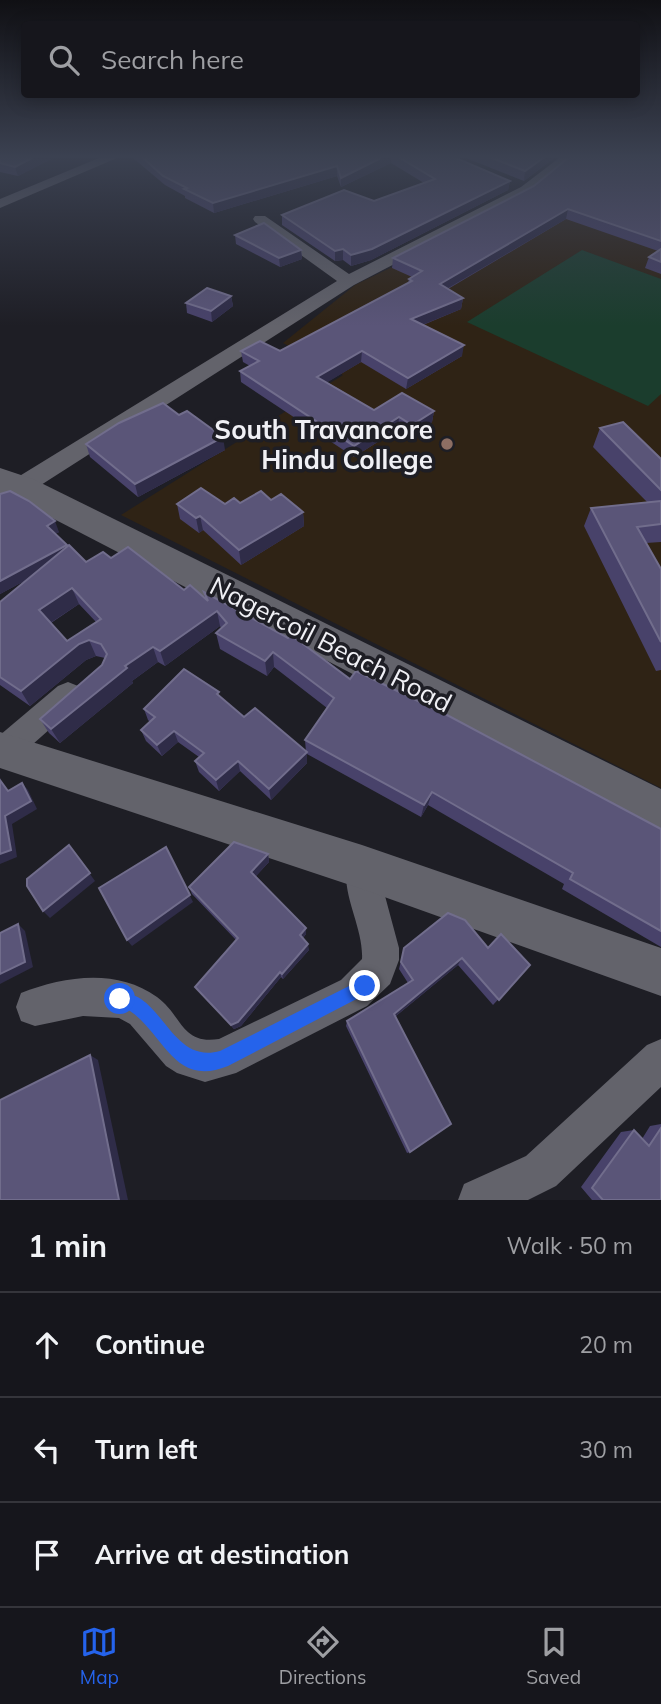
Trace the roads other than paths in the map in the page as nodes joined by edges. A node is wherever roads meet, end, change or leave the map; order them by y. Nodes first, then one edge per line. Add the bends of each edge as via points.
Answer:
1 (479, 214) edge
2 (261, 219) dead end
3 (348, 281) junction
4 (7, 488) edge
5 (88, 677) edge
6 (2, 751) edge
7 (661, 812) edge
8 (362, 867) junction
9 (661, 972) edge
10 (35, 1007) dead end
11 (661, 1059) edge
12 (480, 1200) edge

1 - 3 street
2 - 3 street
3 - 4 street
4 - 7 main road, Nagercoil Beach Road
5 - 6 street
6 - 8 street
8 - 9 street
8 - 10 street via 382,944 381,965 372,979 354,993 222,1059 194,1062 135,1004 120,999 88,994
11 - 12 street via 541,1171

